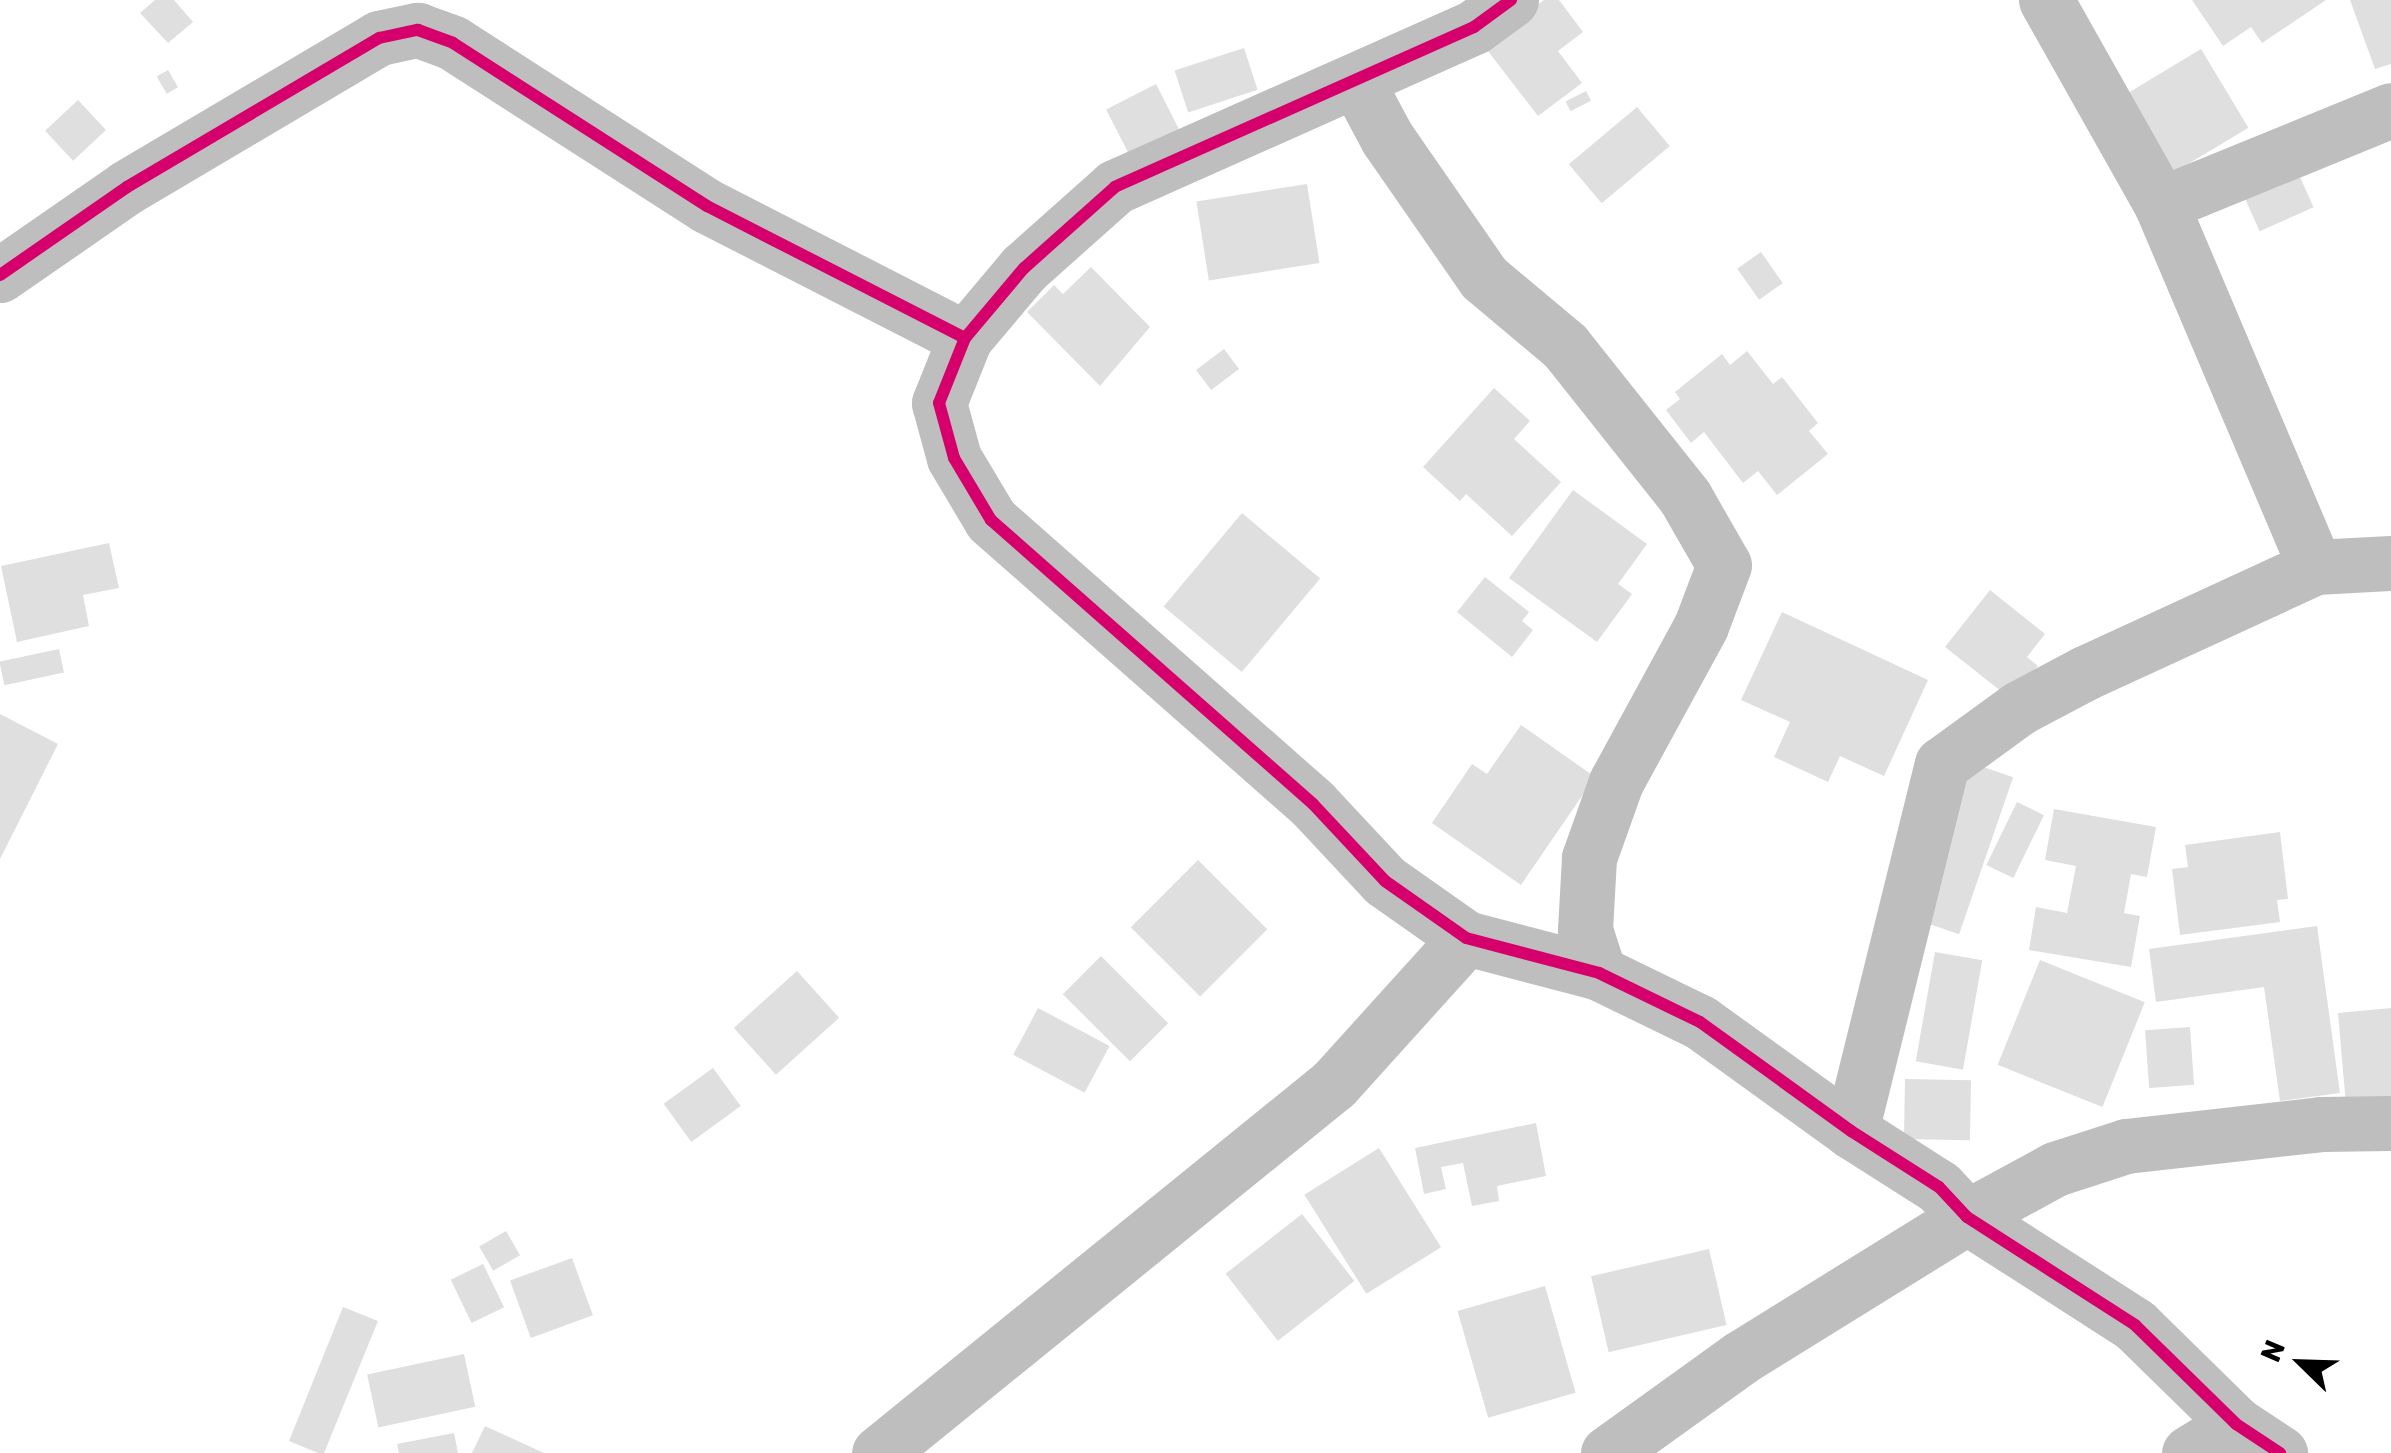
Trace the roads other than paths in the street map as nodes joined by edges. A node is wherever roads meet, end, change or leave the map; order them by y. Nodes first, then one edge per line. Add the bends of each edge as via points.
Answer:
1 (1511, 0) edge
2 (2046, 0) edge
3 (1357, 82) junction
4 (2391, 110) edge
5 (2161, 204) junction
6 (0, 275) edge
7 (965, 338) junction
8 (2391, 563) edge
9 (2315, 568) junction
10 (1466, 938) junction
11 (1599, 974) junction
12 (2391, 1123) edge
13 (1851, 1131) junction
14 (1967, 1218) junction
15 (2258, 1439) edge
16 (891, 1450) edge
17 (1608, 1453) edge
18 (2189, 1453) edge

1 - 3 street via 1474,27
2 - 5 street
3 - 7 street via 1115,186 1024,268
3 - 11 street via 1387,138 1484,278 1565,346 1684,498 1724,565 1701,626 1616,782 1589,858 1584,930
4 - 5 street
5 - 9 street
6 - 7 street via 127,187 379,38 418,30 453,43 707,206
7 - 10 street via 939,403 954,458 991,520 1313,804 1385,881
8 - 9 street
9 - 13 street via 2085,673 2019,708 1942,764
10 - 11 street
10 - 16 street via 1334,1084
11 - 13 street via 1700,1022
12 - 14 street via 2321,1124 2126,1146 2055,1170
13 - 14 street via 1938,1187
14 - 15 street via 2135,1325
14 - 17 street via 1740,1358
15 - 18 street

